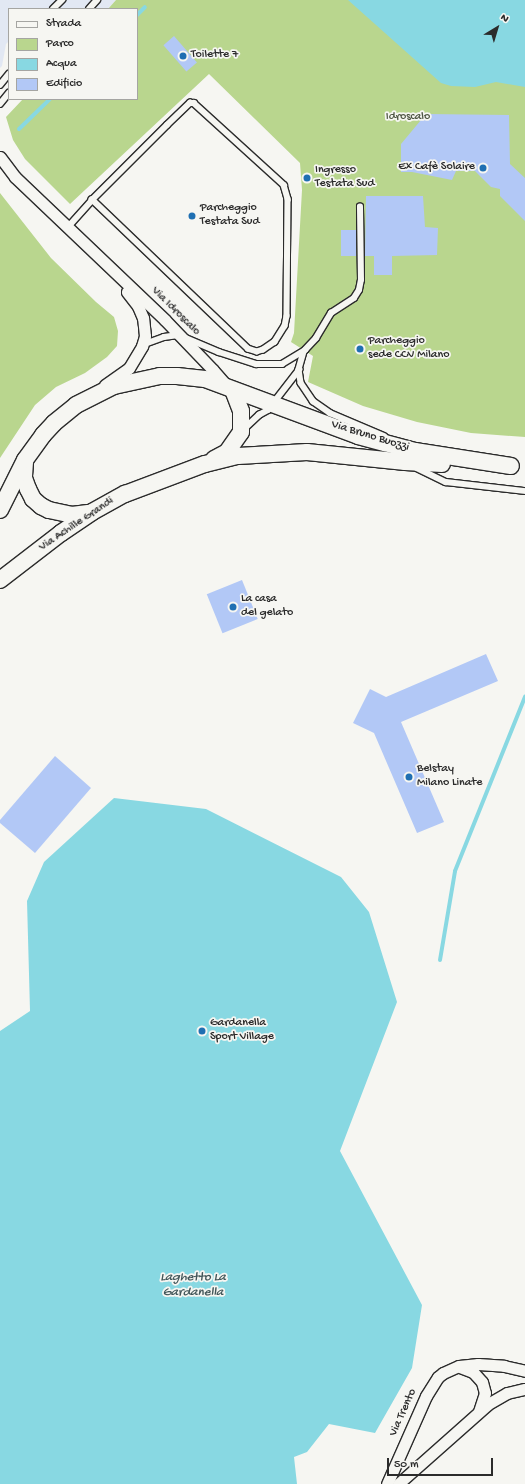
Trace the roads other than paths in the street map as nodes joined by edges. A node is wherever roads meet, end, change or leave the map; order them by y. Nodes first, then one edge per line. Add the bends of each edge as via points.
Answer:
1 (62, 0) edge
2 (97, 0) edge
3 (53, 8) edge
4 (90, 8) edge
5 (8, 75) edge
6 (0, 85) edge
7 (8, 94) edge
8 (0, 104) edge
9 (0, 157) edge
10 (92, 200) junction
11 (360, 207) dead end
12 (68, 227) junction
13 (100, 256) junction
14 (179, 335) junction
15 (142, 346) junction
16 (305, 350) junction
17 (299, 370) junction
18 (231, 389) junction
19 (76, 405) junction
20 (273, 405) junction
21 (241, 432) junction
22 (410, 456) junction
23 (25, 460) junction
24 (205, 464) junction
25 (518, 466) edge
26 (525, 492) edge
27 (0, 510) edge
28 (92, 512) junction
29 (0, 580) edge
30 (459, 1366) junction
31 (525, 1371) edge
32 (525, 1388) edge
33 (478, 1413) junction
34 (387, 1484) edge
35 (398, 1484) edge

1 - 3 lane
2 - 4 lane
5 - 6 lane
7 - 8 lane
9 - 12 street, Via Idroscalo via 15,177
10 - 10 lane via 248,350 264,350 275,342 285,326 287,316 288,199 284,185 194,103 184,109
10 - 12 lane
11 - 16 lane via 359,290 351,300 334,310
12 - 13 street, Via Idroscalo
13 - 14 street, Via Idroscalo
13 - 15 street, Via Idroscalo via 141,311 145,326
14 - 15 lane via 164,337
14 - 16 lane via 256,364 282,364
14 - 18 street, Via Idroscalo
15 - 19 street, Via Idroscalo via 129,368
16 - 17 lane
17 - 20 lane
17 - 22 lane via 304,389 323,408
18 - 19 main road via 205,379 160,376 114,386
18 - 20 main road, Via Bruno Buozzi
18 - 21 main road via 241,411
19 - 23 main road via 43,435
20 - 21 lane
20 - 22 main road, Via Bruno Buozzi
21 - 24 main road via 227,452
22 - 24 main road, Via Bruno Buozzi via 307,452 238,456
22 - 25 main road, Via Bruno Buozzi
22 - 26 lane, Via Bruno Buozzi via 446,482
23 - 27 main road
23 - 28 main road via 24,470 28,488 33,499 41,506 72,515
24 - 28 main road, Via Achille Grandi via 125,494
28 - 29 main road, Via Achille Grandi
30 - 31 street, Via Trento via 490,1364
30 - 33 street via 473,1372 482,1382 484,1399
30 - 34 street, Via Trento via 443,1373 431,1386
32 - 33 street via 496,1398
33 - 35 street

